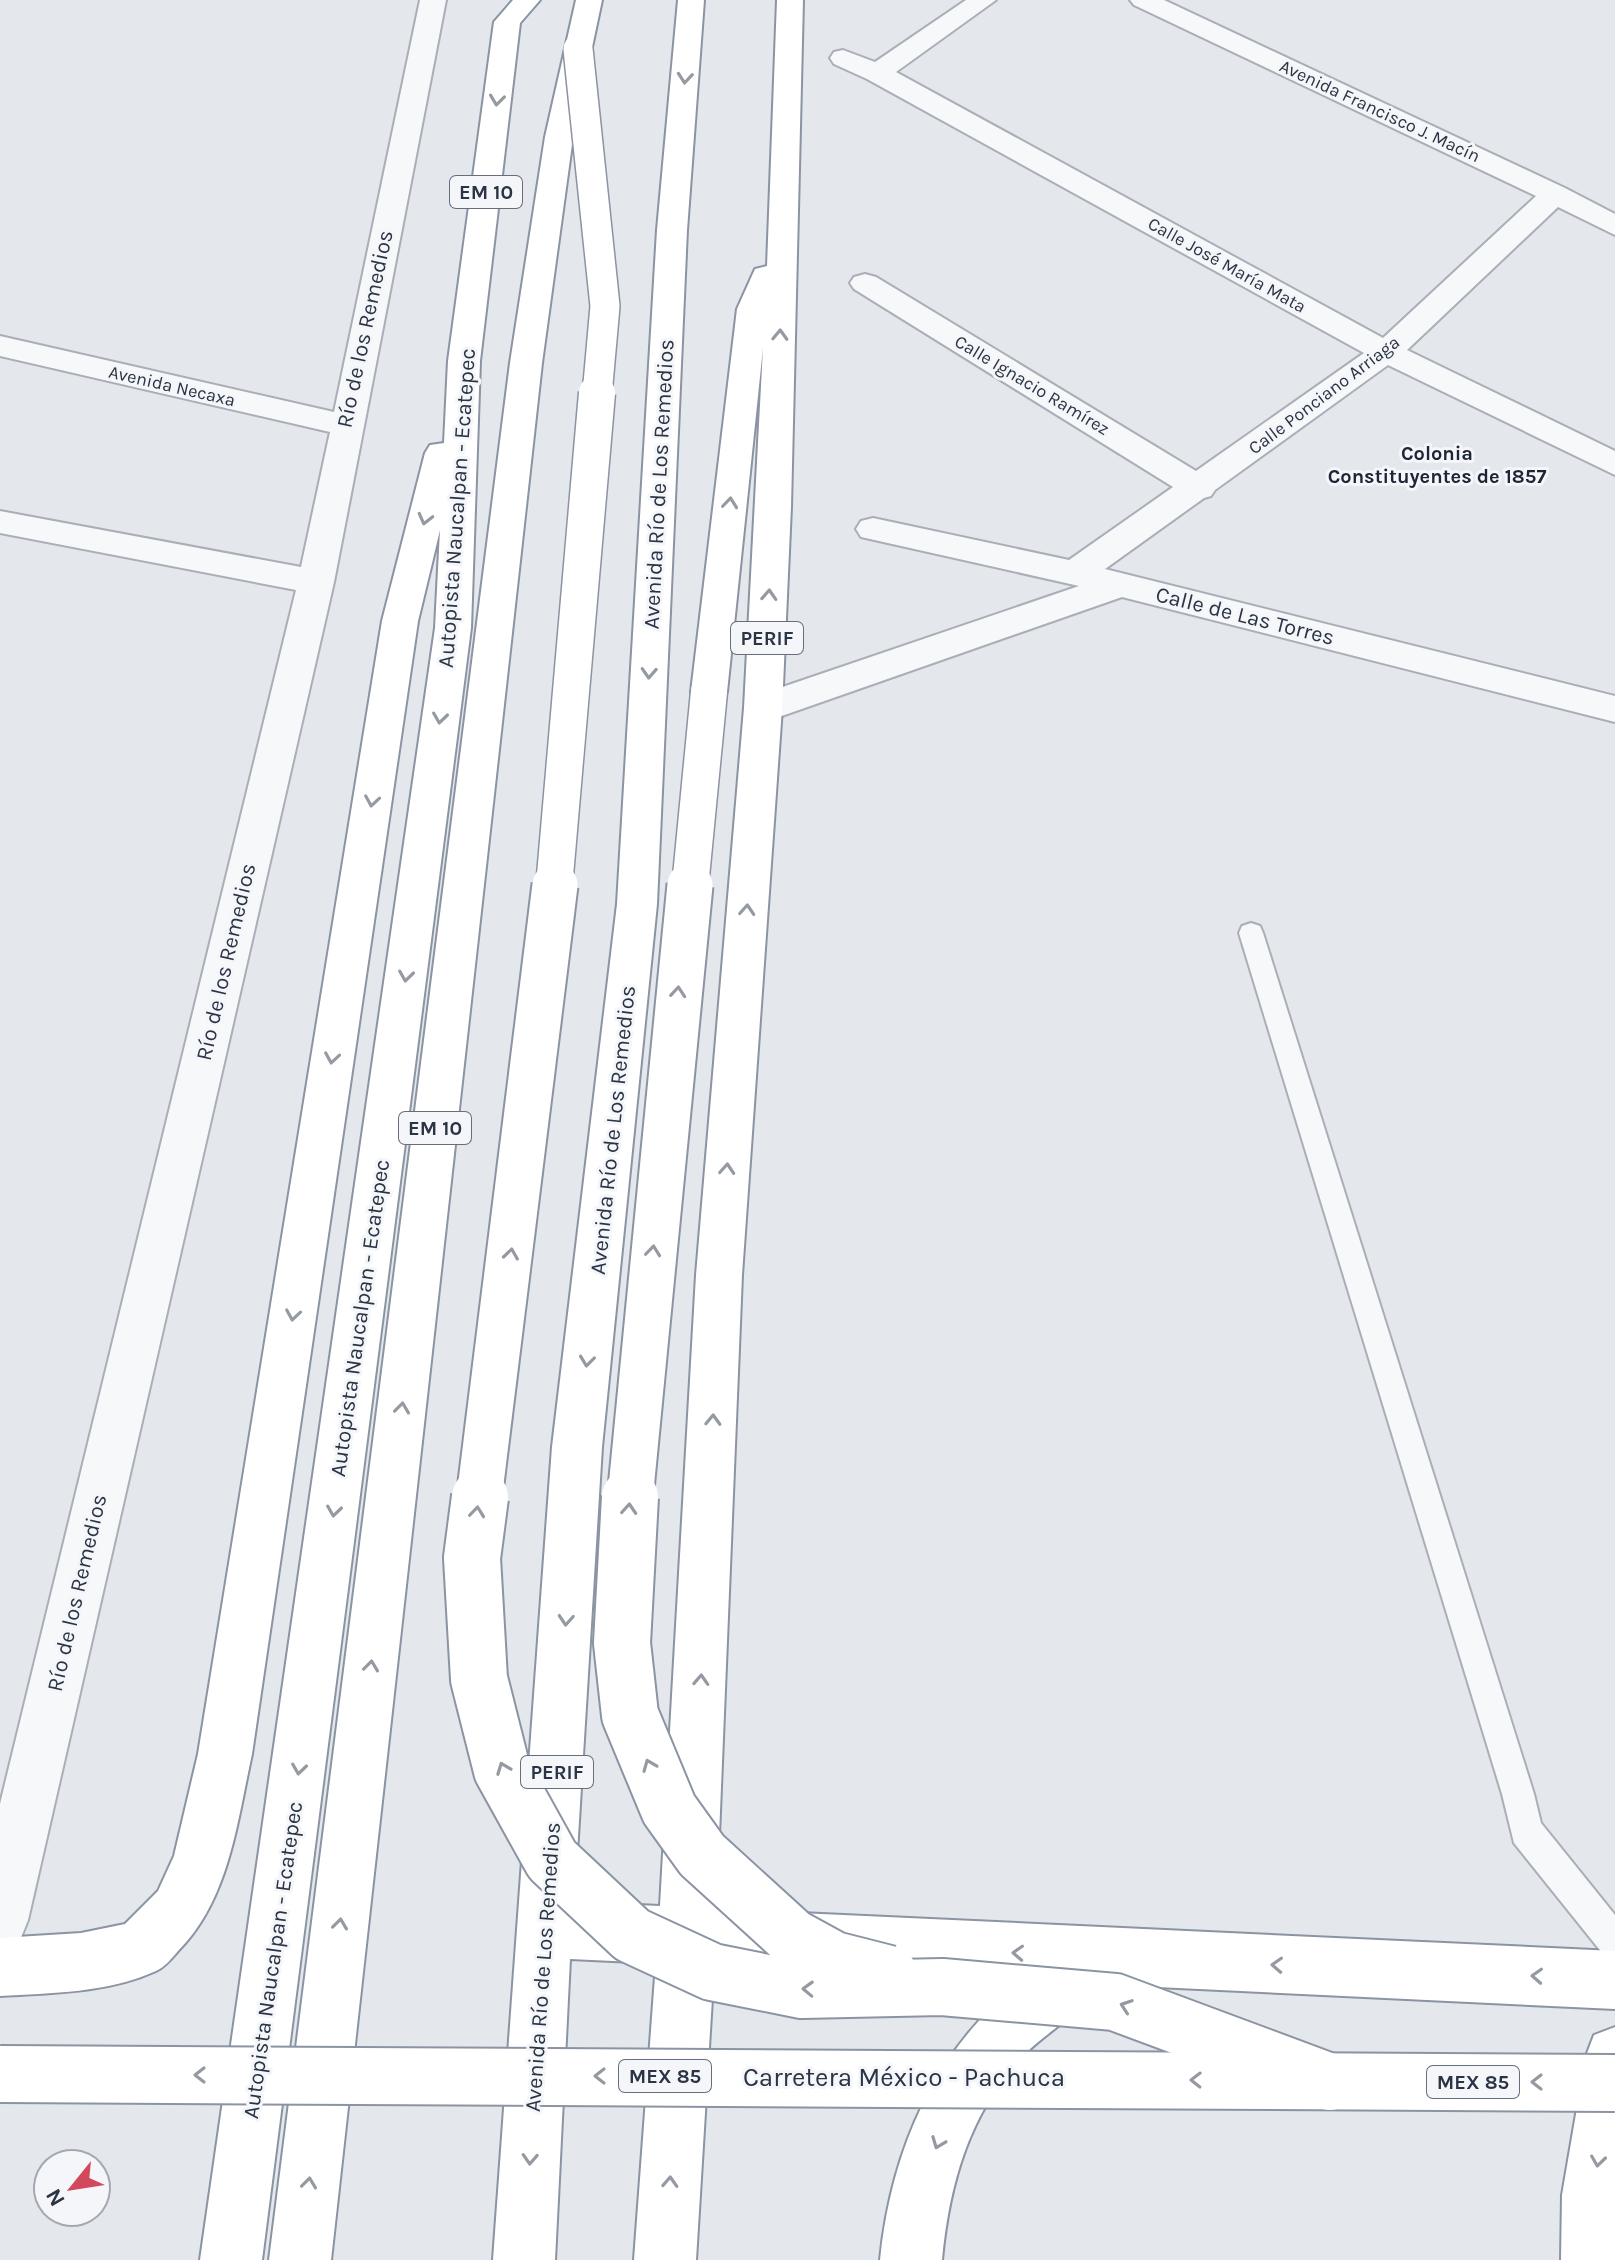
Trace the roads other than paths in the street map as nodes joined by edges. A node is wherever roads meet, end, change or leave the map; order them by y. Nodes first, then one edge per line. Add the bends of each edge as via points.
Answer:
1 (433, 0) edge
2 (527, 0) edge
3 (589, 0) edge
4 (691, 0) edge
5 (790, 0) edge
6 (983, 0) edge
7 (1143, 0) edge
8 (505, 11) edge
9 (578, 49) junction
10 (843, 58) dead end
11 (877, 73) junction
12 (1555, 194) junction
13 (1615, 226) edge
14 (783, 236) junction
15 (865, 283) dead end
16 (0, 346) edge
17 (1386, 352) junction
18 (464, 361) junction
19 (345, 425) junction
20 (1615, 464) edge
21 (1199, 488) junction
22 (0, 522) edge
23 (873, 529) dead end
24 (1075, 573) junction
25 (316, 582) junction
26 (1120, 585) junction
27 (763, 708) junction
28 (1615, 709) edge
29 (1251, 933) dead end
30 (0, 1920) edge
31 (544, 1929) junction
32 (687, 1933) junction
33 (1615, 1942) edge
34 (1093, 1956) junction
35 (0, 1967) edge
36 (1615, 1980) edge
37 (942, 1987) junction
38 (1615, 2056) edge
39 (0, 2074) edge
40 (1330, 2082) junction
41 (1615, 2083) edge
42 (231, 2260) edge
43 (300, 2260) edge
44 (524, 2260) edge
45 (665, 2260) edge
46 (911, 2260) edge
47 (1592, 2260) edge

1 - 19 street, Río de los Remedios
2 - 8 highway, Autopista Naucalpan - Ecatepec / EM 10
3 - 9 highway, Autopista Naucalpan - Ecatepec / EM 10
4 -> 31 highway, Avenida Río de Los Remedios / PERIF via 672,230 637,904 577,1447
5 - 14 highway, PERIF
6 - 11 street
7 - 12 street, Avenida Francisco J. Macín
8 -> 18 highway, Autopista Naucalpan - Ecatepec / EM 10
37 -> 9 highway, bridge via 802,1990 712,1972 632,1935 552,1860 502,1770 479,1679 472,1558 556,874 605,306
43 -> 9 highway, Autopista Naucalpan - Ecatepec / EM 10 via 526,363 559,137
10 - 11 street, Calle José María Mata
11 - 17 street, Calle José María Mata
12 - 13 street, Avenida Francisco J. Macín
12 - 17 street, Calle Ponciano Arriaga
27 -> 14 highway, PERIF
37 -> 14 highway, bridge via 834,1960 792,1937 702,1855 669,1809 630,1715 622,1643 632,1470 752,309
15 - 21 street, Calle Ignacio Ramírez
16 - 19 street, Avenida Necaxa
17 - 20 street, Calle José María Mata
17 - 21 street, Calle Ponciano Arriaga
18 -> 35 highway via 400,621 225,1754 201,1861 178,1911 140,1949 81,1962
18 -> 42 highway, Autopista Naucalpan - Ecatepec / EM 10 via 453,628
19 - 25 street, Río de los Remedios
21 - 24 street, Calle Ponciano Arriaga
22 - 25 street
23 - 24 street, Calle de Las Torres
24 - 26 street, Calle de Las Torres
25 - 30 street, Río de los Remedios
26 - 27 street
26 - 28 street, Calle de Las Torres
32 -> 27 highway, PERIF via 719,1275
29 - 33 lane via 1526,1831
31 - 32 highway
31 -> 44 highway, Avenida Río de Los Remedios / PERIF
34 -> 32 highway
45 -> 32 highway, PERIF
36 -> 34 highway
34 -> 46 highway via 1001,2036 979,2063 948,2116 924,2178
40 -> 37 highway, bridge via 1115,2002
38 -> 47 highway via 1593,2195
40 -> 39 highway, Carretera México - Pachuca / MEX 85, bridge
41 -> 40 highway, Carretera México - Pachuca / MEX 85, bridge

